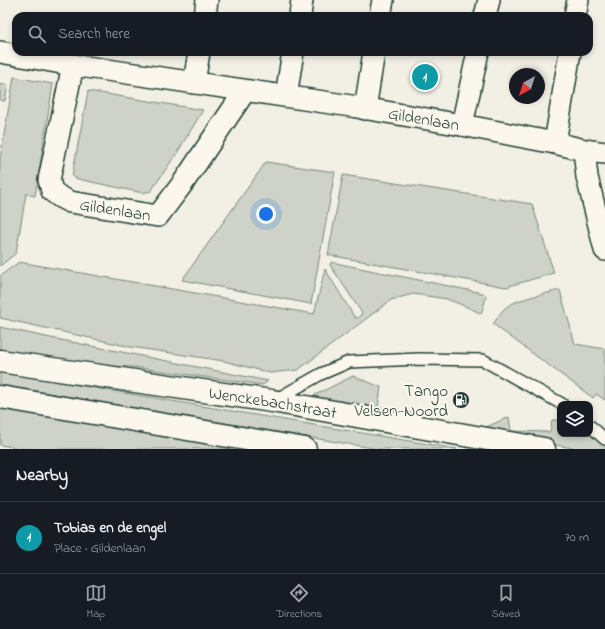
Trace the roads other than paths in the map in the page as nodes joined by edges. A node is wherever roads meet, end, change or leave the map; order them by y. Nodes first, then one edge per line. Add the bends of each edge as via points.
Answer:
1 (207, 0) edge
2 (302, 0) edge
3 (383, 0) edge
4 (489, 0) edge
5 (578, 0) edge
6 (206, 12) edge
7 (300, 12) edge
8 (381, 12) edge
9 (486, 12) edge
10 (576, 12) edge
11 (0, 52) edge
12 (12, 54) edge
13 (22, 56) edge
14 (198, 56) edge
15 (292, 56) edge
16 (373, 56) edge
17 (477, 56) edge
18 (569, 56) edge
19 (73, 65) junction
20 (194, 83) junction
21 (245, 91) junction
22 (286, 96) junction
23 (365, 109) junction
24 (462, 126) junction
25 (554, 143) junction
26 (584, 150) junction
27 (605, 153) edge
28 (605, 250) edge
29 (0, 361) edge
30 (0, 397) edge
31 (272, 401) junction
32 (557, 401) edge
33 (593, 429) edge
34 (605, 439) edge
35 (275, 446) edge
36 (305, 449) edge
37 (544, 449) edge

1 - 6 street
2 - 7 street
3 - 8 street
4 - 9 street
5 - 10 street
11 - 12 street, Gildenlaan
13 - 19 street, Gildenlaan
14 - 20 street
15 - 22 street
16 - 23 street
17 - 24 street
18 - 25 street
19 - 20 street, Gildenlaan
19 - 21 street, Gildenlaan via 49,180 52,191 70,202 158,216 184,183
20 - 21 street, Gildenlaan
21 - 22 street, Gildenlaan
22 - 23 street, Gildenlaan
23 - 24 street, Gildenlaan
24 - 25 street, Gildenlaan
25 - 26 street, Gildenlaan
26 - 27 street, Gildenlaan
26 - 28 street via 587,177
29 - 31 street, Wenckebachstraat
30 - 35 street
31 - 32 lane via 349,362 419,359 483,360
31 - 37 street, Wenckebachstraat
33 - 34 lane
35 - 36 street

